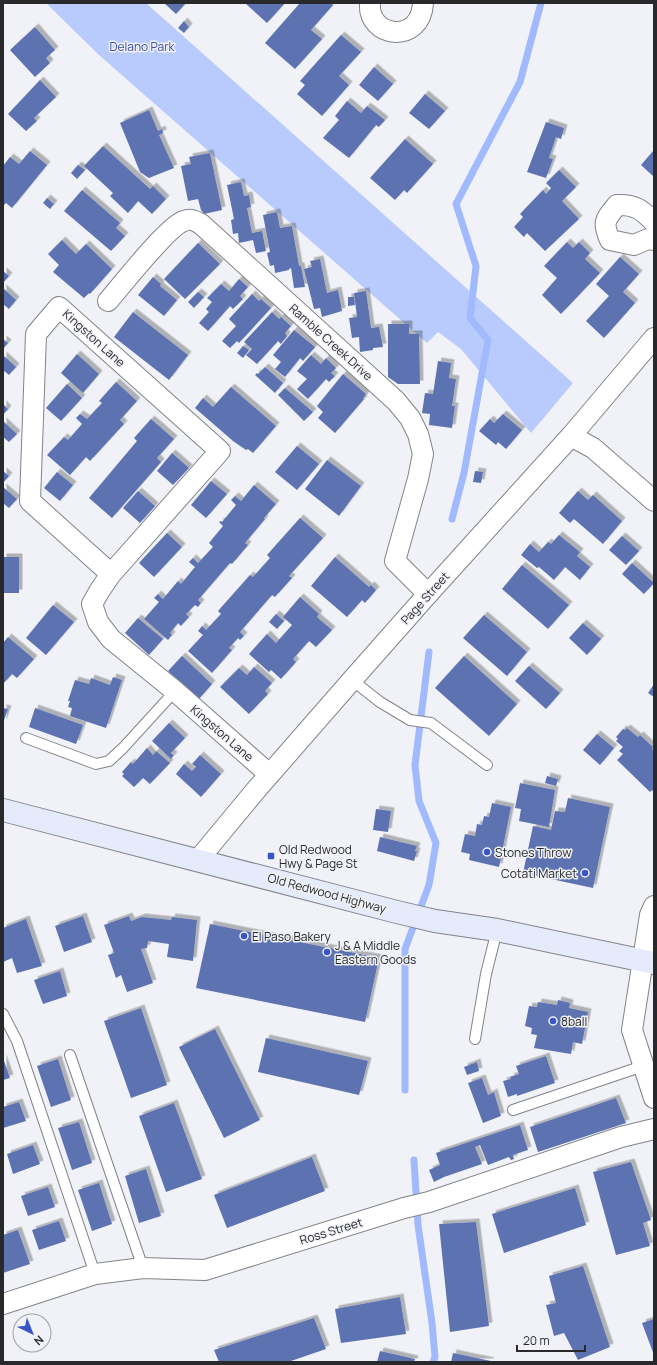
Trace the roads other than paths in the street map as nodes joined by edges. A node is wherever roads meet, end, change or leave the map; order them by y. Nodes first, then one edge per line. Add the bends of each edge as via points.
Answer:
1 (370, 3) edge
2 (423, 3) edge
3 (654, 222) edge
4 (654, 240) edge
5 (108, 301) dead end
6 (654, 338) edge
7 (571, 436) junction
8 (654, 501) edge
9 (111, 574) junction
10 (428, 594) junction
11 (352, 680) junction
12 (174, 691) junction
13 (26, 738) dead end
14 (487, 765) dead end
15 (269, 774) junction
16 (3, 810) edge
17 (198, 860) junction
18 (654, 906) edge
19 (497, 930) junction
20 (648, 962) edge
21 (3, 1014) edge
22 (475, 1039) dead end
23 (70, 1054) dead end
24 (643, 1066) junction
25 (654, 1098) edge
26 (513, 1110) dead end
27 (654, 1129) edge
28 (143, 1268) junction
29 (94, 1274) junction
30 (3, 1304) edge

1 - 2 street via 376,22 390,32 407,30 414,26 423,11
3 - 4 street via 639,208 626,204 617,205 607,218 605,228 610,240 634,245
5 - 10 street, Ramble Creek Drive via 166,235 182,221 192,219 201,224 396,401 410,418 418,434 423,454 395,561
6 - 7 street, Page Street
7 - 8 street via 593,448
7 - 10 street, Page Street
9 - 9 street, Kingston Lane via 30,501 36,334 59,307 220,451
9 - 12 street, Kingston Lane via 92,604 98,622 110,639
10 - 11 street, Page Street
11 - 14 lane via 380,702 410,720 431,723
11 - 15 street, Page Street
12 - 13 lane via 109,760 96,764
12 - 15 street, Kingston Lane
15 - 17 street, Page Street
16 - 17 main road, Old Redwood Highway
17 - 19 main road, Old Redwood Highway via 435,921
18 - 20 street via 650,916
19 - 20 main road, Old Redwood Highway
19 - 22 lane via 486,974
20 - 24 street via 632,1030
21 - 29 lane via 16,1041
23 - 28 lane
24 - 25 street
24 - 26 lane
27 - 28 street, Ross Street via 621,1137 429,1202 205,1270
28 - 29 street, Ross Street
29 - 30 street, Ross Street

